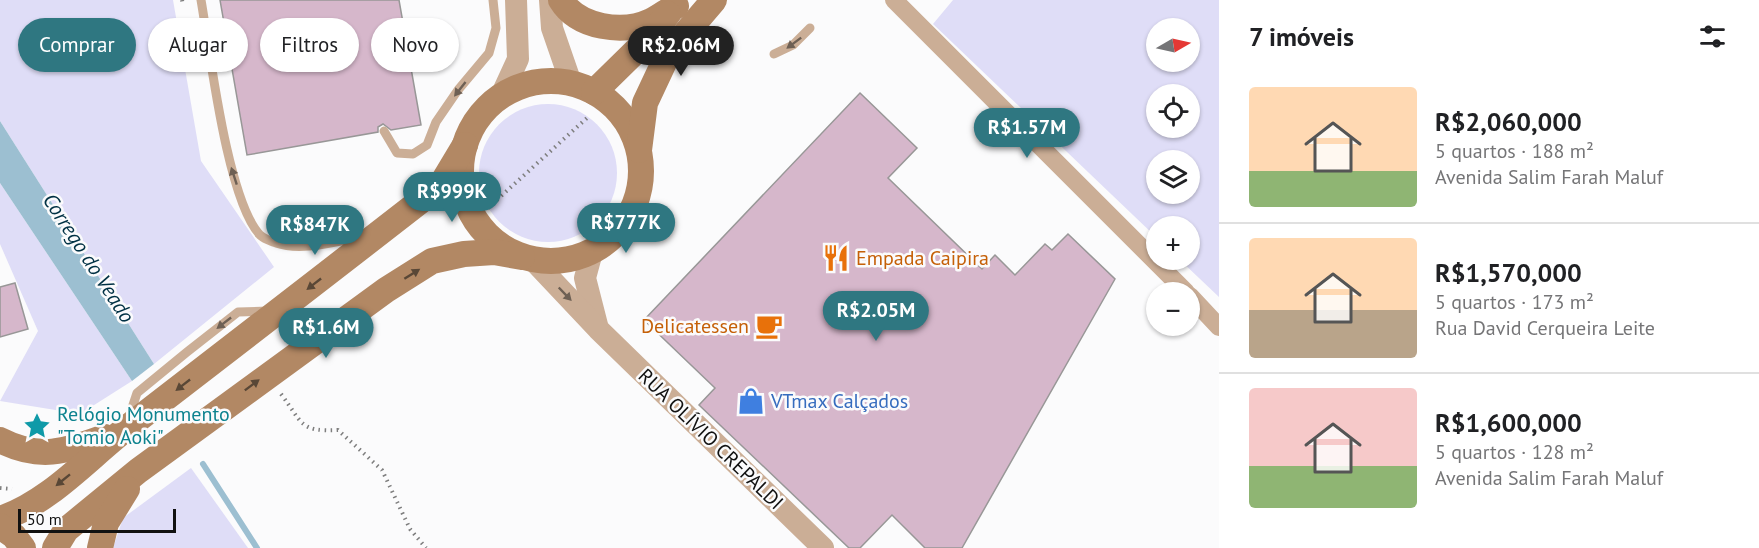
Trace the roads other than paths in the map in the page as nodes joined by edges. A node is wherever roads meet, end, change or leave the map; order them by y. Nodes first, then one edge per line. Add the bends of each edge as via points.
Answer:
1 (201, 0) edge
2 (493, 0) edge
3 (516, 0) edge
4 (550, 0) edge
5 (561, 0) edge
6 (714, 0) edge
7 (894, 0) edge
8 (678, 3) edge
9 (810, 28) dead end
10 (774, 54) dead end
11 (583, 87) junction
12 (501, 96) junction
13 (384, 131) dead end
14 (465, 145) junction
15 (638, 150) junction
16 (376, 235) junction
17 (591, 252) junction
18 (526, 258) junction
19 (1176, 282) edge
20 (1200, 307) edge
21 (1219, 327) edge
22 (598, 329) junction
23 (125, 430) junction
24 (0, 440) edge
25 (138, 471) junction
26 (0, 519) edge
27 (0, 526) edge
28 (23, 548) edge
29 (55, 548) edge
30 (100, 548) edge
31 (823, 548) edge

16 -> 1 lane via 298,246 260,235 243,204 230,161
2 -> 13 lane via 496,28 489,53 436,122 427,144 413,154 397,153
3 - 12 street via 518,59
4 - 11 street via 552,28
5 - 8 main road via 578,18 602,26 631,27 650,21
6 - 15 main road via 668,54 645,103
7 - 19 street
8 - 11 main road via 645,43
9 -> 10 lane via 793,45
11 - 12 main road via 547,81 523,85
11 - 15 main road via 614,107
12 - 14 main road via 479,117
14 - 16 main road via 441,185
14 - 18 main road via 461,179 471,213 492,240
15 - 17 main road via 641,180 633,209 616,234
16 -> 23 main road
17 - 18 main road via 569,260
17 - 22 street via 585,278
18 -> 22 street, RUA OLÍVIO CREPALDI
25 -> 18 main road via 266,375 432,261 494,252
20 - 21 street
22 - 31 street, RUA OLÍVIO CREPALDI
23 - 24 main road via 69,450 43,453 19,450
23 -> 26 main road via 22,512
25 - 29 main road via 66,530
25 - 30 main road via 106,523
27 - 28 main road

